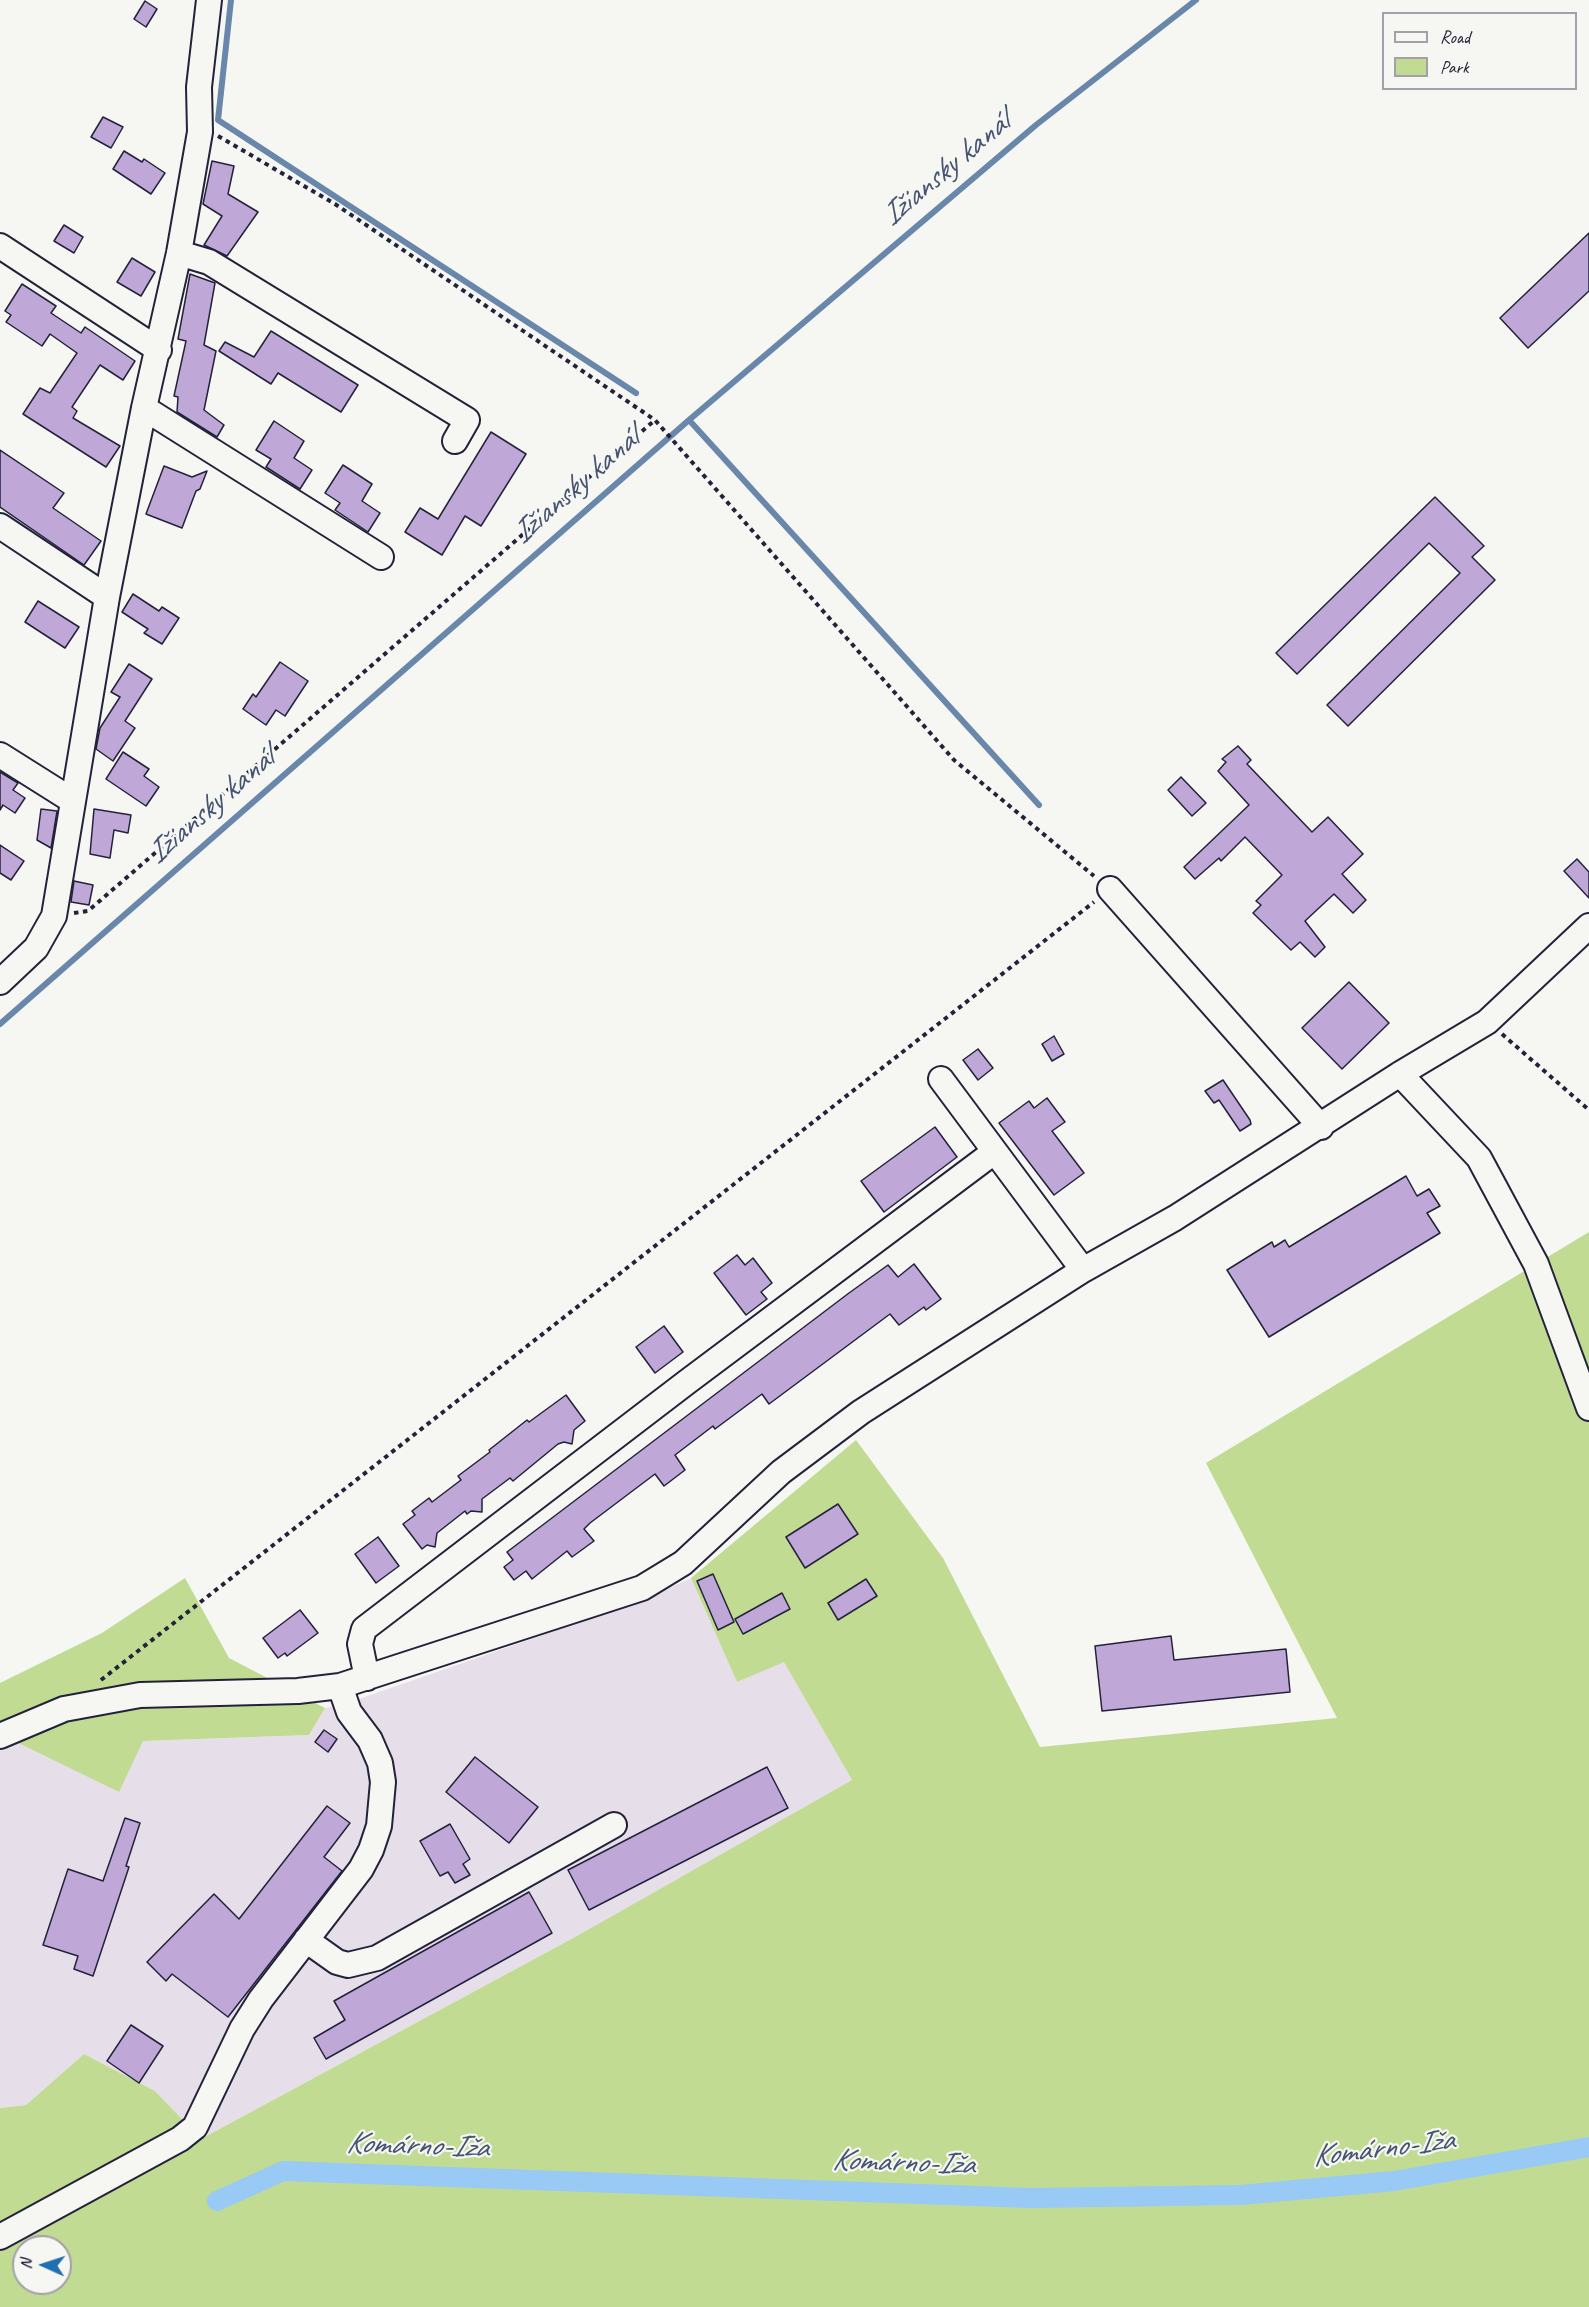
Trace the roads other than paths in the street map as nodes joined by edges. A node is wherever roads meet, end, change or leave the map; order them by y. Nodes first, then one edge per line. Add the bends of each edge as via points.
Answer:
1 (209, 0) edge
2 (0, 246) edge
3 (179, 253) junction
4 (159, 350) junction
5 (144, 408) junction
6 (455, 441) dead end
7 (0, 526) edge
8 (381, 557) dead end
9 (107, 597) junction
10 (0, 755) edge
11 (73, 801) junction
12 (1110, 889) road end
13 (1589, 926) edge
14 (0, 982) edge
15 (1400, 1074) junction
16 (940, 1079) dead end
17 (1321, 1127) junction
18 (994, 1152) junction
19 (1083, 1270) junction
20 (1589, 1408) edge
21 (367, 1678) junction
22 (340, 1686) junction
23 (0, 1736) edge
24 (614, 1825) dead end
25 (306, 1940) junction
26 (0, 2237) edge

1 - 3 street via 199,87 200,132
2 - 4 street
3 - 4 street
3 - 6 street via 209,262 467,420
4 - 5 street
5 - 8 street
5 - 9 street
7 - 9 street
9 - 11 street
10 - 11 street
11 - 14 street via 54,916 36,948
12 - 17 street
13 - 15 street via 1487,1022
15 - 17 street
15 - 20 street via 1479,1158 1536,1264
16 - 18 street
17 - 19 street
18 - 19 street
18 - 21 street via 364,1629 360,1644
19 - 21 street via 861,1412 781,1472 683,1563 642,1588
21 - 22 street
22 - 23 street via 298,1691 140,1695 64,1709
22 - 25 street via 349,1712 370,1740 380,1763 382,1803 371,1850 361,1869
24 - 25 street via 377,1958 348,1965 337,1962
25 - 26 street via 242,2029 195,2127 180,2139

